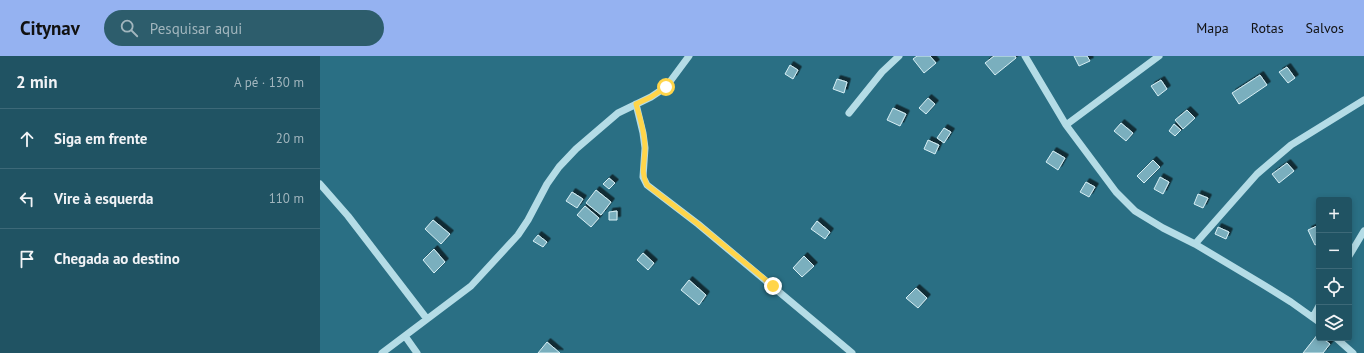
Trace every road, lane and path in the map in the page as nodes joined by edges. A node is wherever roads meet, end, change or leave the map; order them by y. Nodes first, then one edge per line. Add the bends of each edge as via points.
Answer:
1 (689, 56) edge
2 (900, 56) edge
3 (1025, 56) edge
4 (1159, 56) edge
5 (1364, 100) edge
6 (636, 104) junction
7 (849, 113) dead end
8 (1066, 124) junction
9 (320, 184) edge
10 (1364, 231) edge
11 (1195, 244) junction
12 (1352, 251) edge
13 (1316, 311) edge
14 (1312, 317) junction
15 (427, 319) junction
16 (1316, 320) edge
17 (405, 336) junction
18 (1339, 341) edge
19 (382, 353) edge
20 (417, 353) edge
21 (852, 353) edge
22 (1353, 353) edge

1 - 6 street via 666,87
2 - 7 street via 882,72
3 - 8 street
4 - 8 street
5 - 11 street via 1291,145 1256,174
6 - 15 street via 618,112 576,149 547,184 518,235 471,286
6 - 21 street via 643,133 643,177 647,185 698,224
8 - 11 street via 1116,192 1135,211
9 - 15 street via 348,216
10 - 12 street
11 - 14 street
13 - 14 street
14 - 16 street
15 - 17 street
17 - 19 street
17 - 20 street
18 - 22 street

